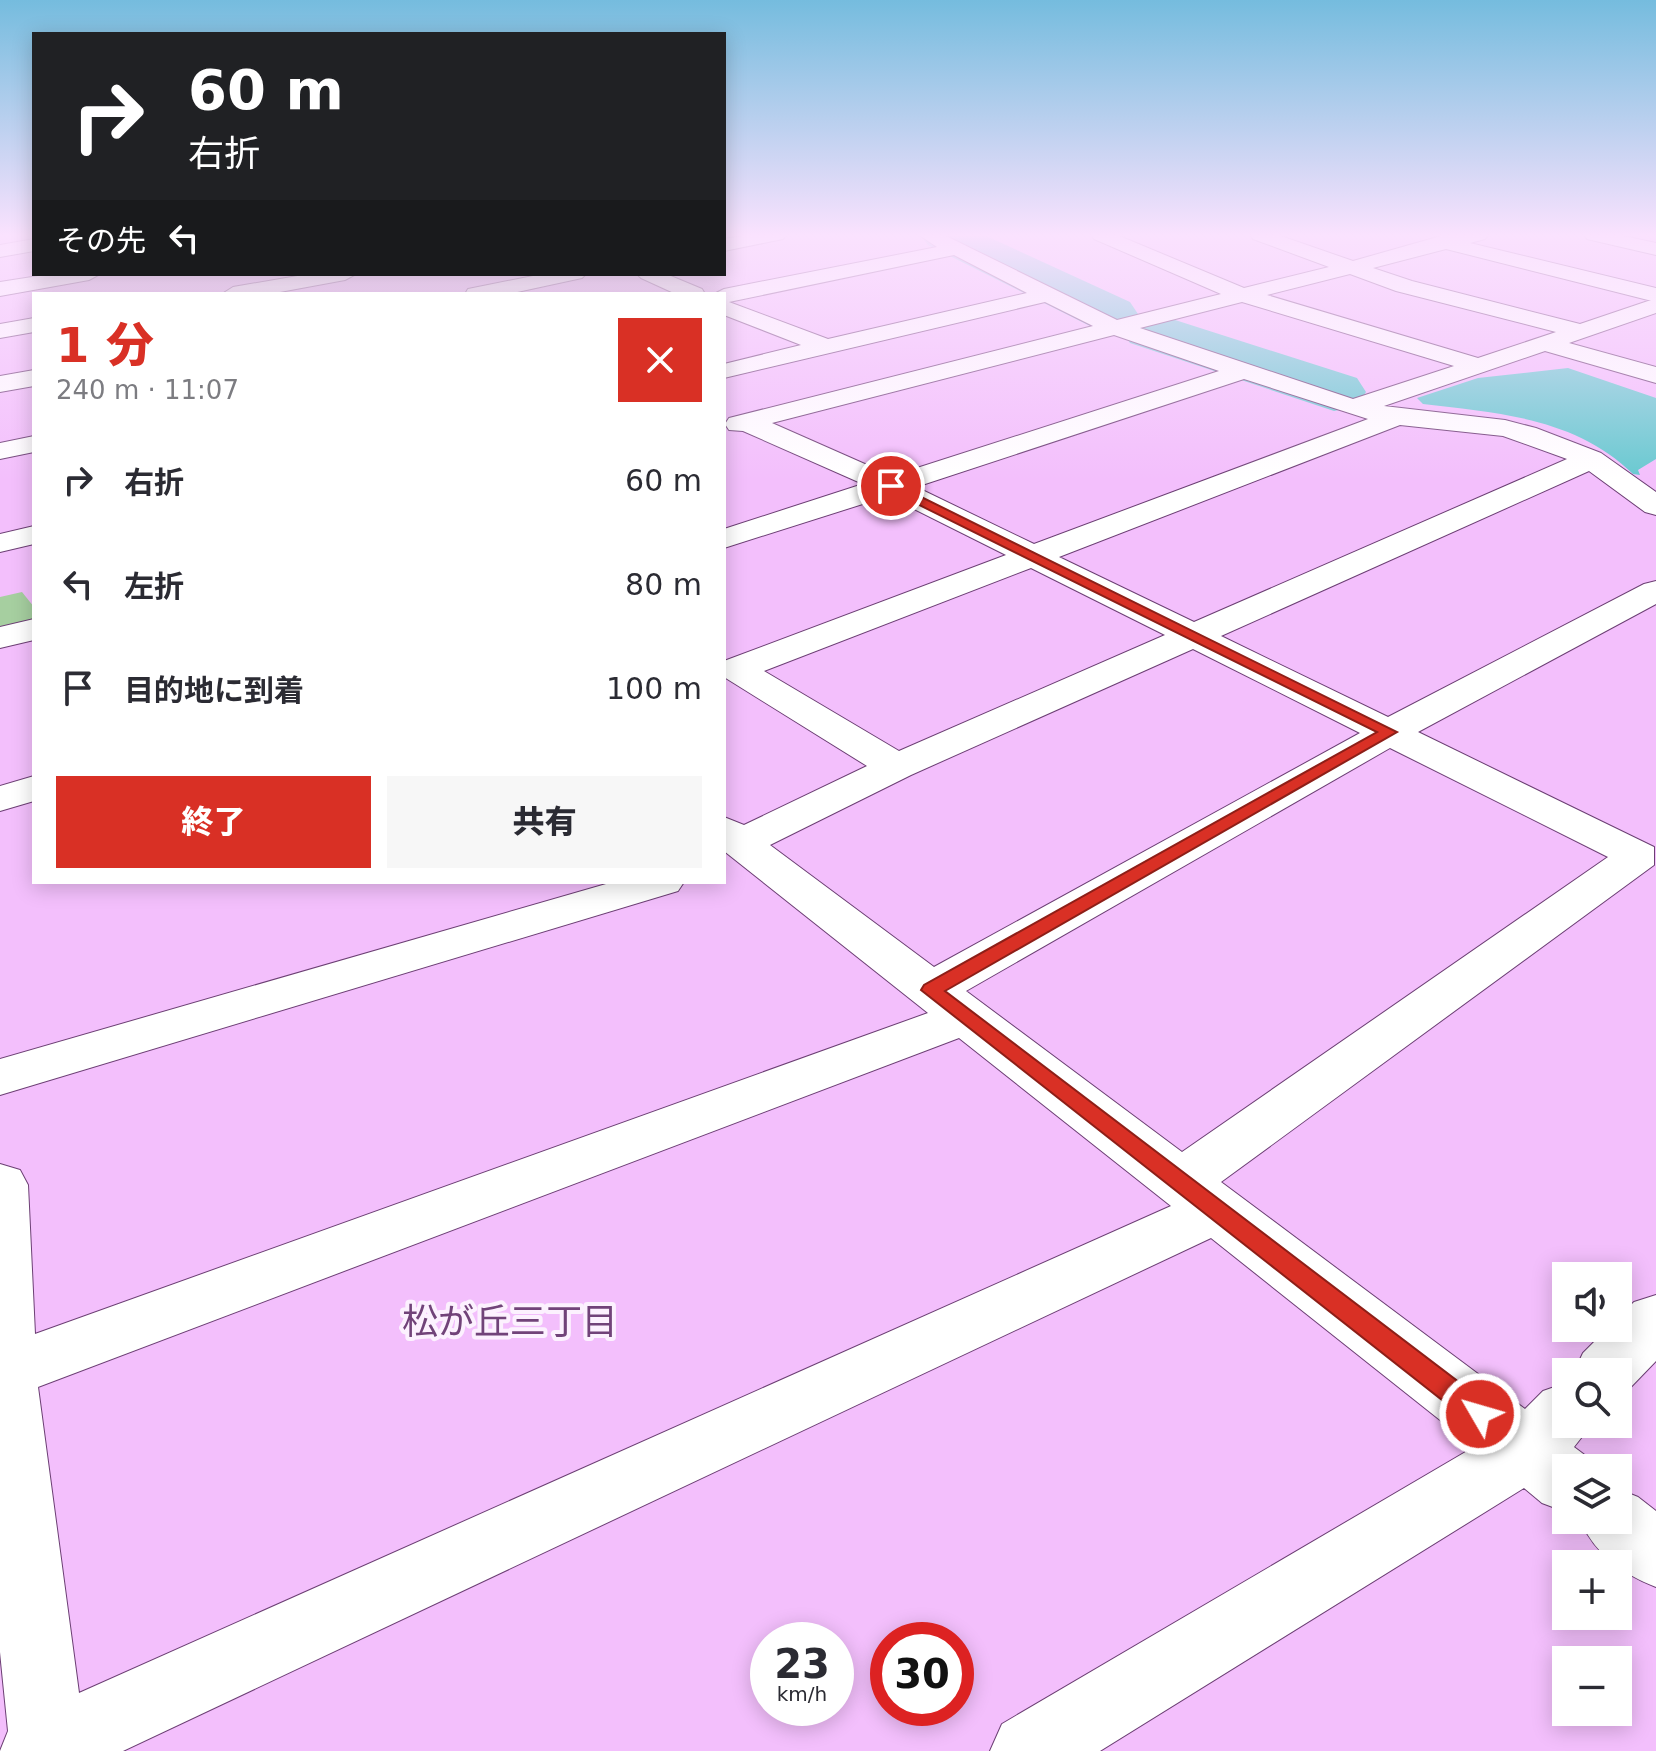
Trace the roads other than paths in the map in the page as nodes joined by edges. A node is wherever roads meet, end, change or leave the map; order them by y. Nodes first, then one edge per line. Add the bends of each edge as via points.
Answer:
1 (749, 317) edge
2 (954, 317) edge
3 (1093, 317) edge
4 (1154, 317) edge
5 (1315, 317) edge
6 (1524, 317) edge
7 (1626, 317) edge
8 (32, 325) edge
9 (1113, 327) junction
10 (0, 331) edge
11 (1583, 332) junction
12 (1546, 344) junction
13 (825, 347) junction
14 (1480, 366) junction
15 (726, 371) edge
16 (1242, 372) junction
17 (1656, 375) edge
18 (32, 378) edge
19 (905, 381) junction
20 (0, 384) edge
21 (1353, 408) junction
22 (1397, 417) junction
23 (735, 424) edge
24 (32, 444) edge
25 (0, 451) edge
26 (1591, 459) junction
27 (891, 486) junction
28 (1653, 501) edge
29 (32, 535) edge
30 (726, 538) edge
31 (0, 543) edge
32 (1030, 555) junction
33 (1656, 591) edge
34 (32, 630) edge
35 (1194, 636) junction
36 (0, 638) edge
37 (1389, 732) junction
38 (897, 767) junction
39 (32, 789) edge
40 (0, 799) edge
41 (736, 848) edge
42 (1650, 855) edge
43 (655, 884) edge
44 (948, 1003) junction
45 (0, 1077) edge
46 (0, 1185) edge
47 (1198, 1196) junction
48 (1656, 1320) edge
49 (1619, 1358) edge
50 (2, 1374) edge
51 (1553, 1448) edge
52 (1631, 1534) edge
53 (1656, 1554) edge
54 (44, 1750) edge
55 (1029, 1751) edge

1 - 13 street
2 - 13 street
3 - 9 street
4 - 9 street
5 - 14 street
6 - 11 street
7 - 11 street
8 - 10 street
9 - 16 street
9 - 19 street
11 - 12 street
12 - 14 street
12 - 17 street
13 - 15 street
13 - 19 street
14 - 21 street
16 - 21 street
16 - 27 street
18 - 20 street
19 - 23 street
21 - 22 street
22 - 26 street via 1505,428
22 - 32 street
23 - 27 street
24 - 25 street
26 - 28 street
26 - 35 street
27 - 30 street
27 - 32 street
29 - 31 street
32 - 35 street
32 - 38 street via 736,669
33 - 37 street
34 - 36 street
35 - 37 street
35 - 38 street
37 - 42 street
37 - 44 street
38 - 41 street
39 - 40 street
41 - 44 street
42 - 47 street
43 - 45 street
44 - 47 street
44 - 50 street
46 - 50 street
47 - 51 street
47 - 54 street
48 - 49 street
50 - 54 street
51 - 55 street
52 - 53 street

